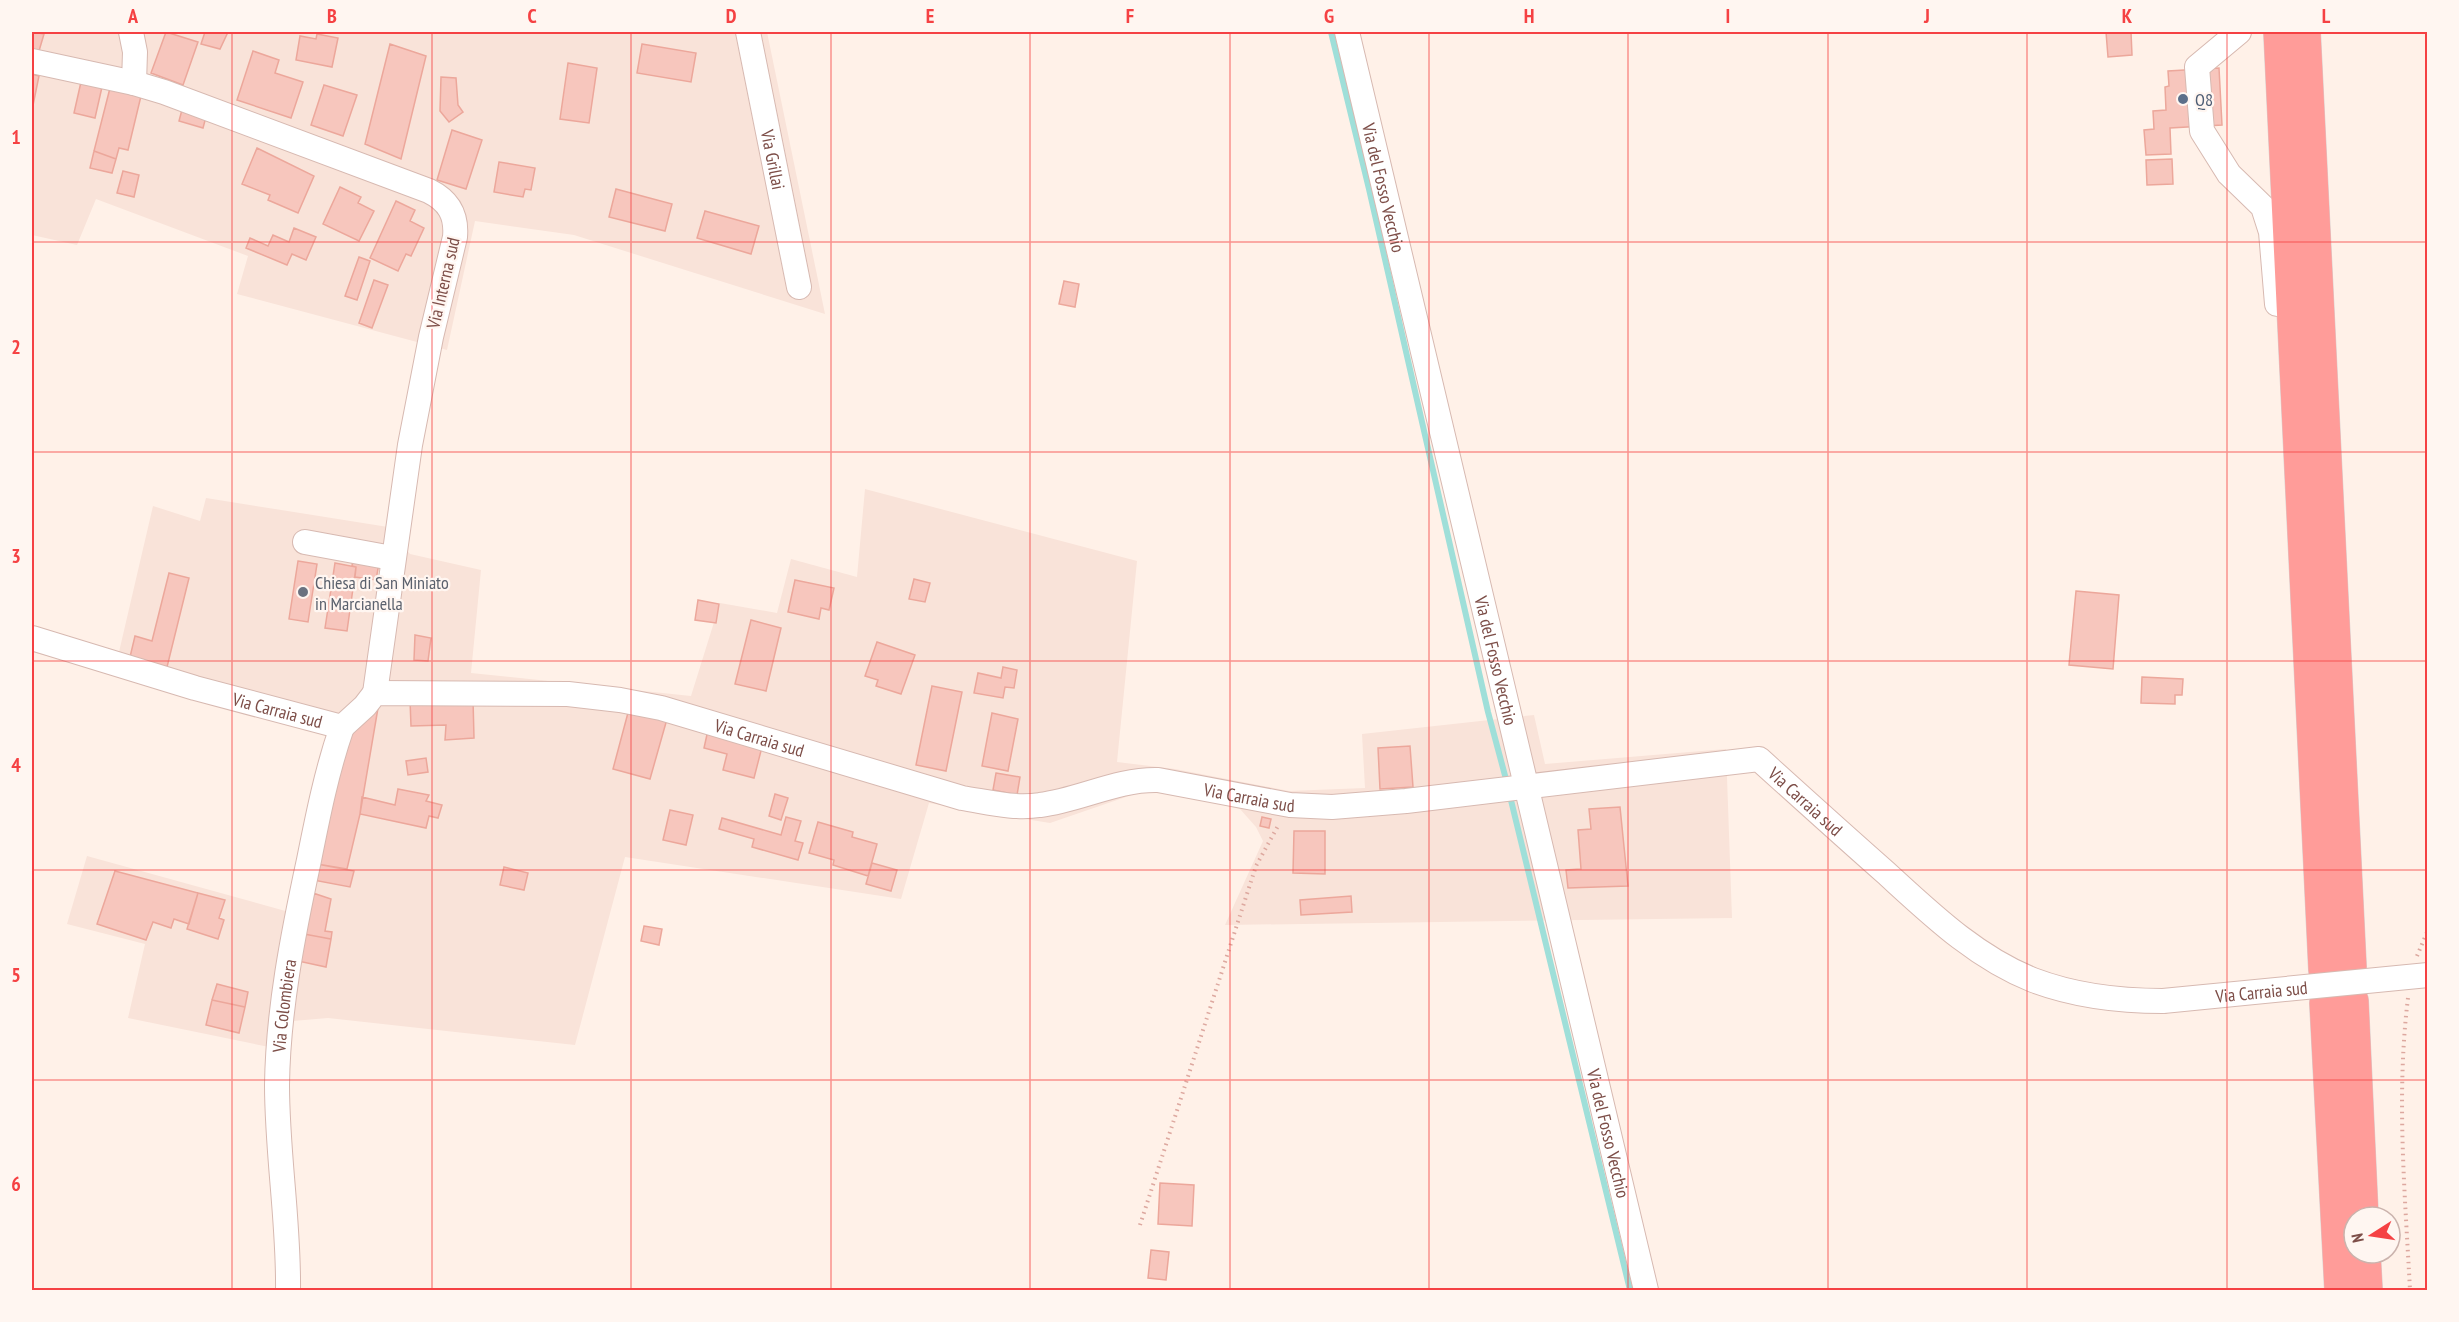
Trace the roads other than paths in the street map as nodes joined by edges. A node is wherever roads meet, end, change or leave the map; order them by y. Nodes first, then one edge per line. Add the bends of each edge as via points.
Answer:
1 (132, 32) edge
2 (748, 32) edge
3 (1347, 32) edge
4 (2239, 32) edge
5 (2280, 32) edge
6 (2304, 32) edge
7 (32, 61) edge
8 (134, 83) junction
9 (799, 287) dead end
10 (2302, 494) junction
11 (305, 542) dead end
12 (392, 558) junction
13 (32, 638) edge
14 (375, 693) junction
15 (342, 727) junction
16 (1514, 787) junction
17 (2422, 967) edge
18 (2361, 1205) edge
19 (2365, 1265) edge
20 (288, 1290) edge
21 (1646, 1290) edge
22 (2341, 1290) edge
23 (2366, 1290) edge

1 - 8 street
2 - 9 street, Via Grillai
3 - 16 street, Via del Fosso Vecchio
4 - 10 street via 2198,67 2202,131 2229,174 2263,207 2271,232 2285,441
5 - 10 highway
6 - 10 highway via 2338,968
7 - 8 street, Via Interna sud
8 - 12 street, Via Interna sud via 429,191 448,205 453,214 455,237 431,337
11 - 12 street
12 - 14 street, Via Interna sud
13 - 15 street, Via Carraia sud via 195,688
14 - 15 street, Via Carraia sud
14 - 16 street, Via Carraia sud via 568,694 620,700 661,708 962,798 1011,807 1041,805 1145,780 1290,805 1332,807
15 - 20 street, Via Colombiera via 322,795 281,1022 277,1121
16 - 17 street, Via Carraia sud, bridge via 1759,759 1941,922 1988,957 2019,974 2108,999 2163,1001
16 - 21 street, Via del Fosso Vecchio
18 - 22 highway via 2339,1002
19 - 23 highway

